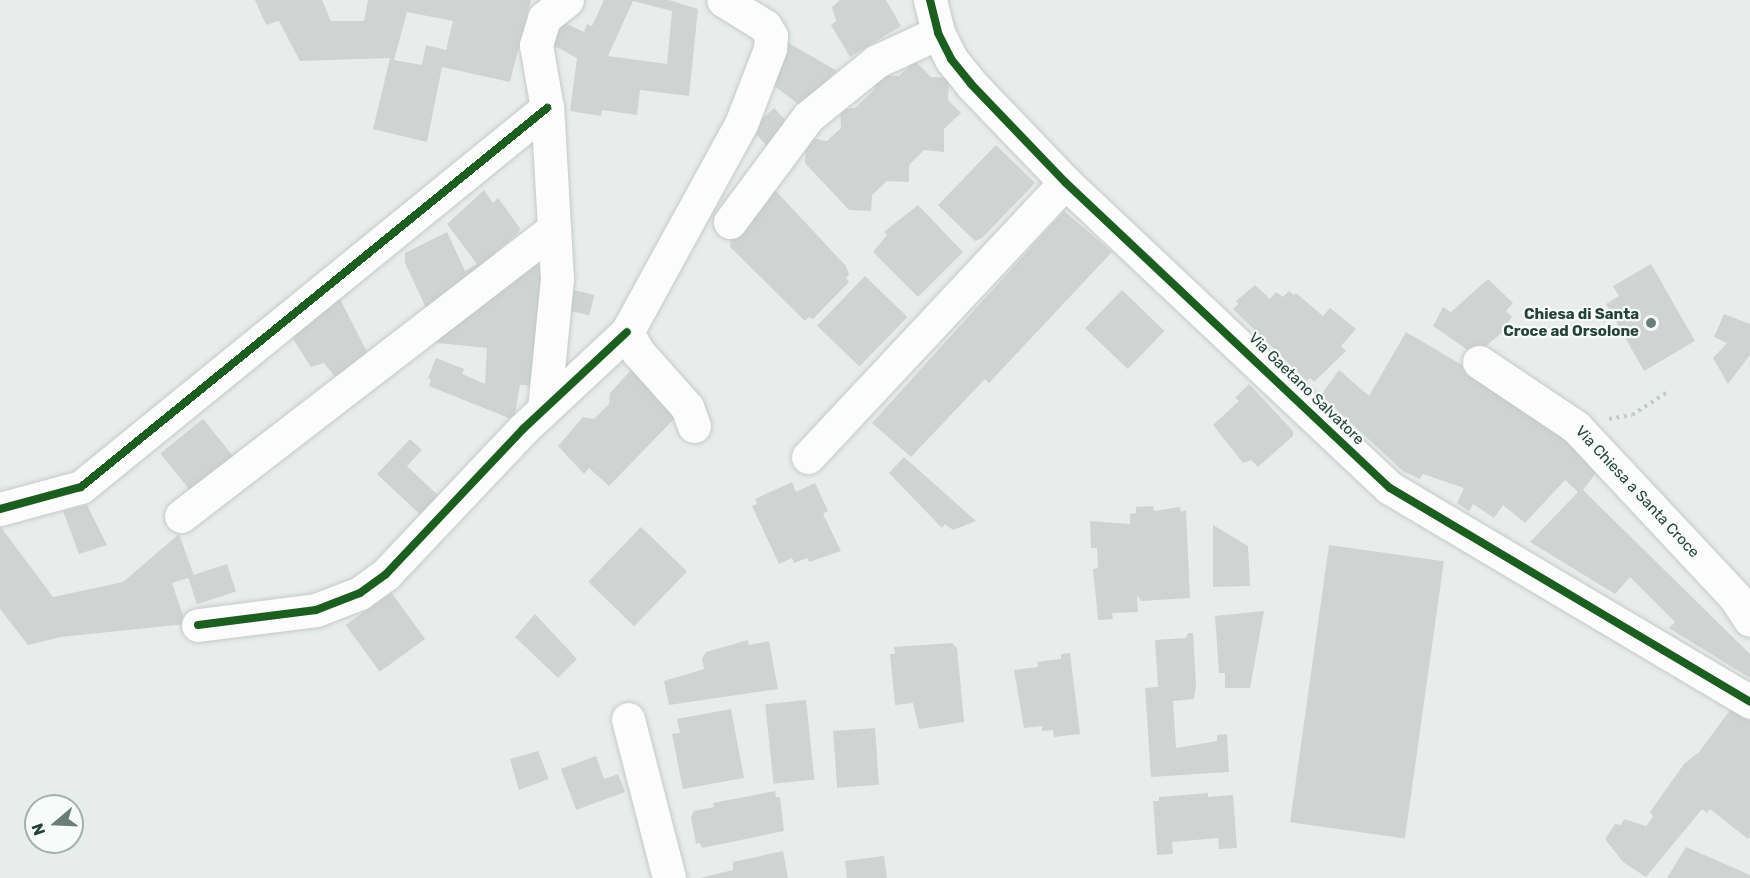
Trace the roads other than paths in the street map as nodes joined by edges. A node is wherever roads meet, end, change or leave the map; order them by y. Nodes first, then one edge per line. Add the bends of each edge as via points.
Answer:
1 (567, 0) edge
2 (723, 0) edge
3 (930, 0) edge
4 (938, 33) junction
5 (547, 108) junction
6 (1065, 182) junction
7 (730, 222) dead end
8 (553, 230) junction
9 (627, 332) junction
10 (1479, 362) dead end
11 (544, 409) junction
12 (694, 426) dead end
13 (808, 457) dead end
14 (0, 509) edge
15 (181, 516) dead end
16 (1750, 620) edge
17 (198, 625) dead end
18 (1750, 702) edge
19 (628, 719) dead end
20 (669, 878) edge

1 - 5 street via 544,18 536,45
2 - 9 street via 765,26 771,36 770,49 741,124
3 - 4 street, Via Gaetano Salvatore
4 - 6 street, Via Gaetano Salvatore via 951,59 971,84
4 - 7 street via 877,61 808,117
5 - 8 street
5 - 14 street via 81,487
6 - 13 street
6 - 18 street, Via Gaetano Salvatore via 1390,488
8 - 11 street via 557,279
8 - 15 street
9 - 11 street
9 - 12 street via 638,351 687,407
10 - 16 street, Via Chiesa a Santa Croce via 1576,427 1735,597
11 - 17 street via 386,574 360,593 316,610
19 - 20 street

